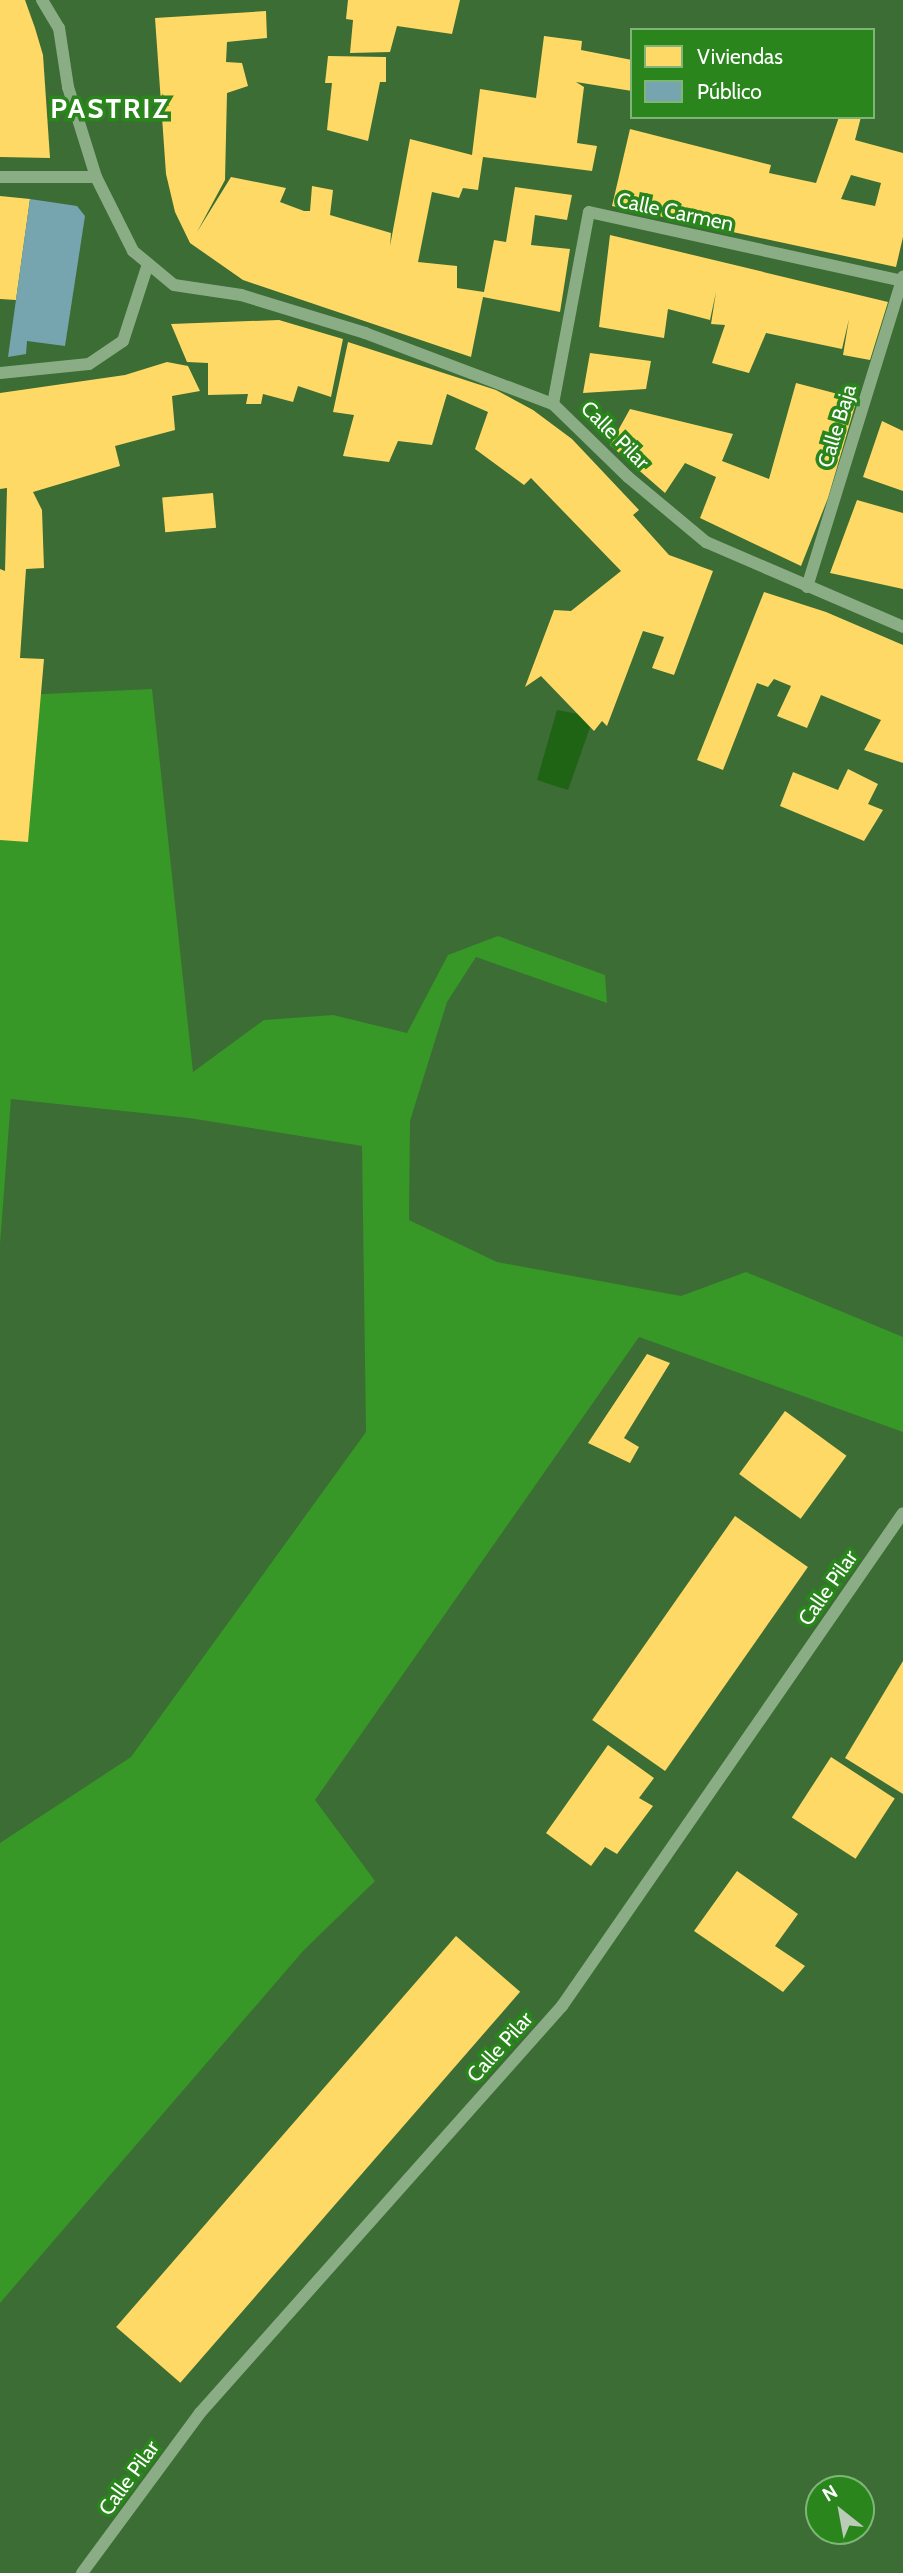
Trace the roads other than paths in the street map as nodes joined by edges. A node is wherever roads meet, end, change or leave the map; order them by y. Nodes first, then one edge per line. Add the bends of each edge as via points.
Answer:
1 (42, 0) edge
2 (0, 177) edge
3 (96, 177) junction
4 (148, 264) junction
5 (903, 279) edge
6 (0, 373) edge
7 (553, 404) junction
8 (807, 587) junction
9 (903, 627) edge
10 (903, 1513) edge
11 (82, 2573) edge

1 - 3 street, Calle Pilar via 59,27 68,88
2 - 3 street
3 - 4 street, Calle Pilar via 133,251
4 - 6 street via 123,341 89,365
4 - 7 street, Calle Pilar via 174,285 241,295 365,333
5 - 7 street, Calle Carmen via 589,212
5 - 8 street, Calle Baja
7 - 8 street, Calle Pilar via 628,477 706,542
8 - 9 street, Calle Pilar
10 - 11 street, Calle Pilar via 562,2006 200,2413

